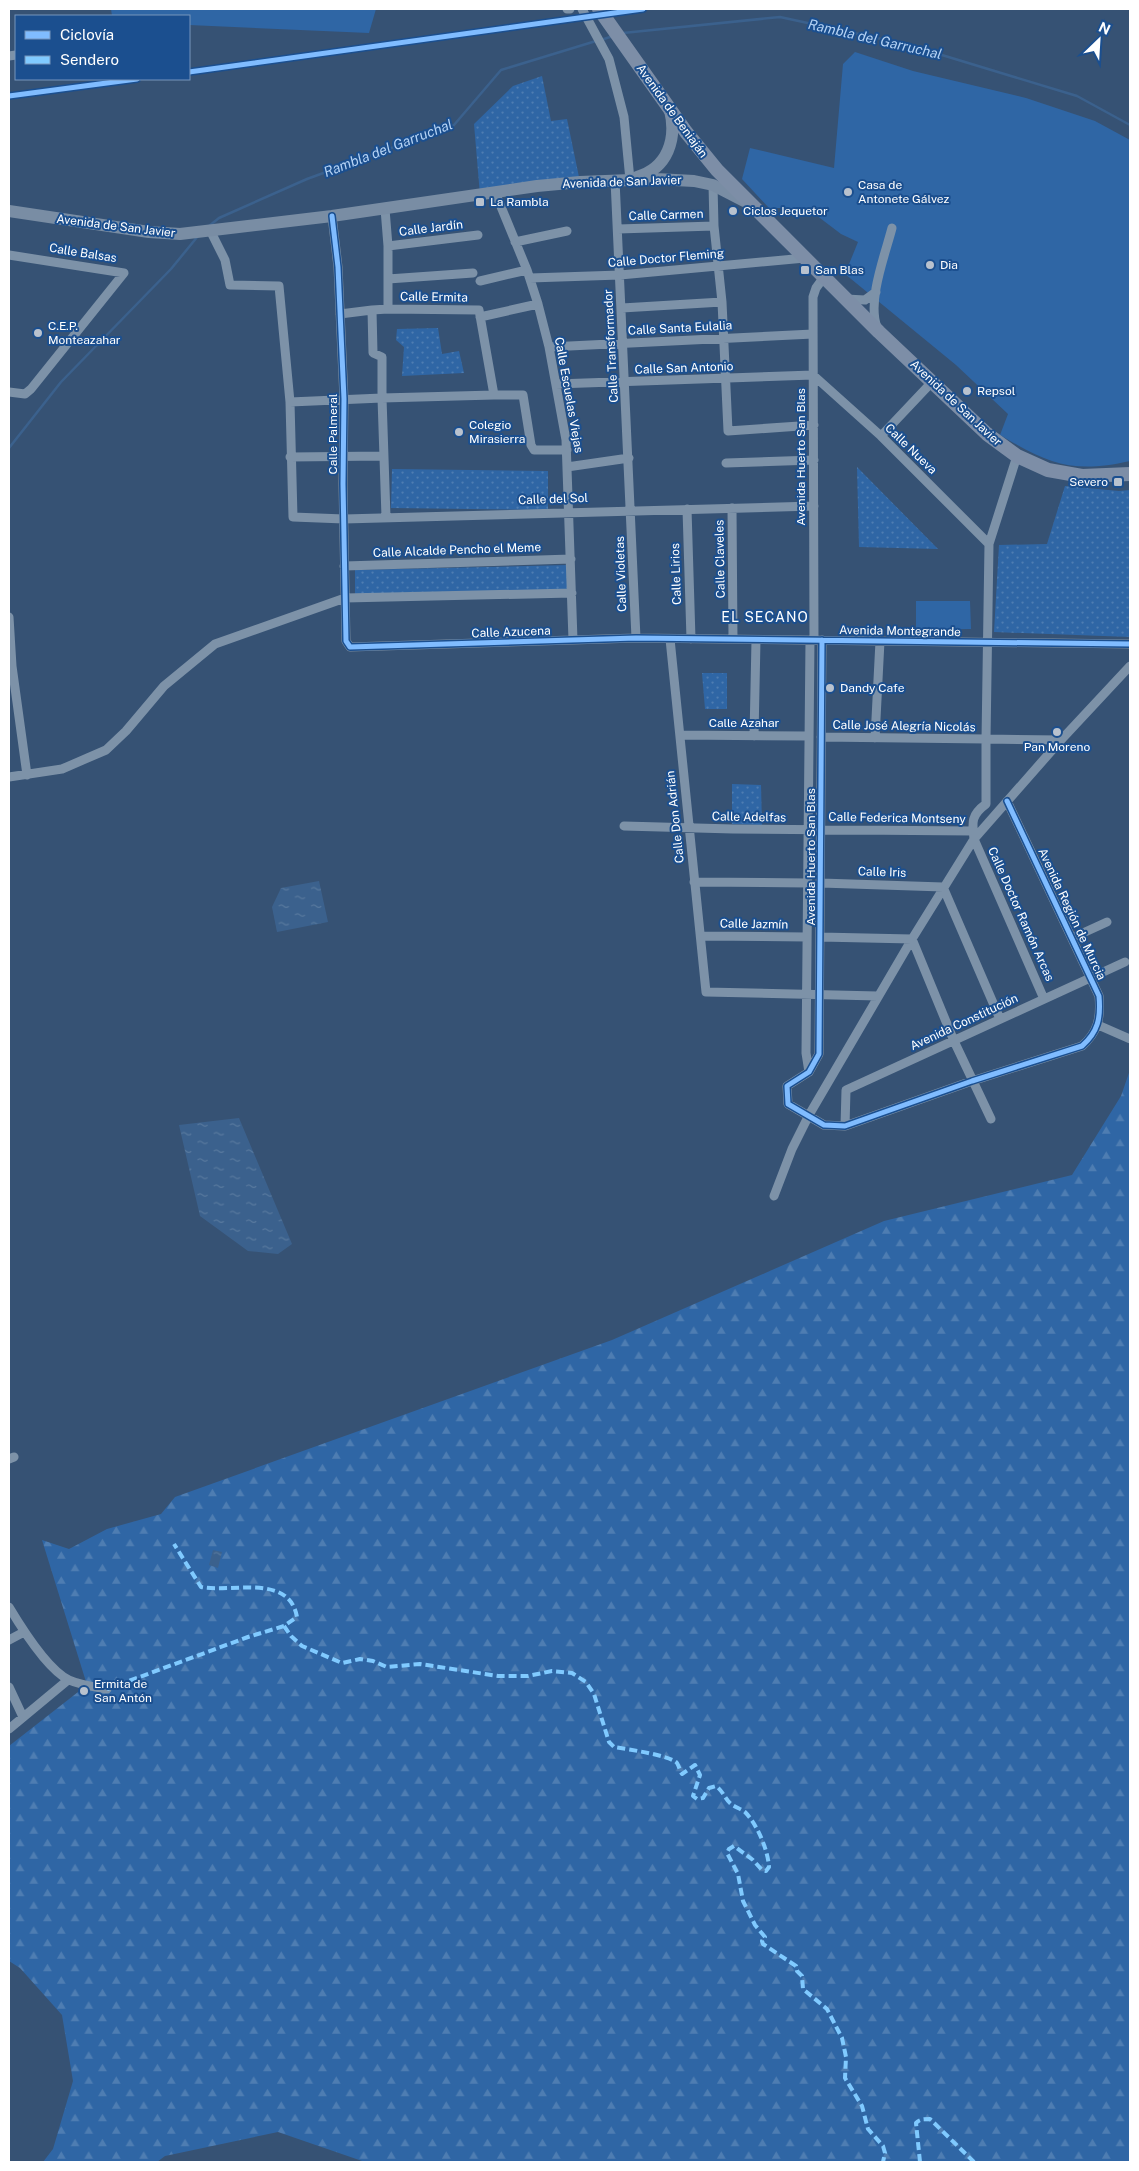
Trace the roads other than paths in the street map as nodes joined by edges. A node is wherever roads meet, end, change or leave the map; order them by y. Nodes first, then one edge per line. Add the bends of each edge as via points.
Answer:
1 (582, 9) edge
2 (599, 9) edge
3 (670, 110) junction
4 (615, 180) junction
5 (630, 180) junction
6 (718, 181) junction
7 (495, 192) junction
8 (752, 206) joint
9 (385, 208) junction
10 (9, 211) edge
11 (332, 216) junction
12 (714, 226) junction
13 (892, 228) dead end
14 (618, 229) junction
15 (567, 231) dead end
16 (211, 232) junction
17 (478, 234) dead end
18 (515, 242) junction
19 (388, 246) junction
20 (9, 254) edge
21 (804, 258) junction
22 (720, 266) junction
23 (473, 272) dead end
24 (528, 274) junction
25 (620, 276) junction
26 (824, 277) junction
27 (388, 279) junction
28 (480, 281) dead end
29 (876, 292) junction
30 (846, 299) junction
31 (722, 302) junction
32 (538, 304) junction
33 (622, 308) junction
34 (388, 309) junction
35 (372, 310) junction
36 (340, 314) junction
37 (479, 314) junction
38 (879, 332) junction
39 (813, 334) junction
40 (724, 339) junction
41 (624, 344) junction
42 (549, 347) junction
43 (813, 374) junction
44 (726, 379) junction
45 (932, 382) junction
46 (626, 383) junction
47 (556, 384) junction
48 (9, 392) edge
49 (494, 395) junction
50 (382, 398) junction
51 (344, 399) junction
52 (290, 402) junction
53 (814, 425) junction
54 (881, 436) junction
55 (567, 450) junction
56 (384, 456) junction
57 (1017, 456) junction
58 (290, 457) junction
59 (343, 457) junction
60 (629, 458) junction
61 (814, 460) junction
62 (726, 463) dead end
63 (567, 467) junction
64 (1130, 474) edge
65 (814, 506) junction
66 (732, 508) junction
67 (687, 509) junction
68 (632, 510) junction
69 (569, 511) junction
70 (386, 517) junction
71 (344, 518) junction
72 (989, 544) junction
73 (571, 559) junction
74 (344, 566) junction
75 (572, 593) junction
76 (345, 598) junction
77 (9, 617) edge
78 (636, 638) junction
79 (670, 639) junction
80 (691, 639) junction
81 (733, 639) junction
82 (573, 640) junction
83 (756, 640) junction
84 (815, 640) junction
85 (880, 641) junction
86 (988, 642) junction
87 (1130, 644) edge
88 (353, 648) joint
89 (1130, 666) edge
90 (680, 736) junction
91 (754, 736) junction
92 (809, 736) junction
93 (821, 738) junction
94 (875, 738) junction
95 (986, 739) junction
96 (1061, 740) junction
97 (27, 775) junction
98 (9, 777) edge
99 (1006, 801) junction
100 (624, 826) dead end
101 (689, 828) junction
102 (808, 830) junction
103 (821, 830) junction
104 (974, 835) junction
105 (694, 882) junction
106 (808, 883) junction
107 (821, 883) junction
108 (943, 887) junction
109 (1107, 922) dead end
110 (701, 936) junction
111 (807, 937) junction
112 (820, 937) junction
113 (1072, 938) junction
114 (912, 939) junction
115 (1125, 962) dead end
116 (1091, 978) junction
117 (807, 993) junction
118 (820, 993) junction
119 (878, 996) junction
120 (1044, 999) junction
121 (1000, 1019) junction
122 (1098, 1026) junction
123 (1130, 1039) edge
124 (954, 1040) junction
125 (809, 1072) junction
126 (972, 1081) junction
127 (809, 1115) junction
128 (991, 1119) dead end
129 (845, 1126) junction
130 (774, 1196) dead end
131 (9, 1607) edge
132 (24, 1632) junction
133 (9, 1640) edge
134 (68, 1680) junction
135 (9, 1687) edge
136 (107, 1690) dead end
137 (23, 1717) junction
138 (9, 1729) edge

1 - 5 street via 609,59 624,117
2 - 3 main road, Avenida de Beniaján
3 - 5 main road via 673,131 666,157 650,171
3 - 6 main road, Avenida de Beniaján
4 - 5 main road, Avenida de San Javier
4 - 7 main road, Avenida de San Javier via 559,183
4 - 14 street, Calle Transformador
5 - 6 main road, Avenida de San Javier
6 - 8 main road, Avenida de Beniaján
6 - 12 street
7 - 9 main road, Avenida de San Javier
7 - 18 street, Calle Escuelas Viejas
8 - 21 main road, Avenida de San Javier
9 - 11 main road, Avenida de San Javier
9 - 19 street
10 - 16 main road, Avenida de San Javier via 149,232
11 - 16 main road, Avenida de San Javier
11 - 36 street, Calle Palmeral
12 - 14 street, Calle Carmen
12 - 22 street
13 - 29 street
14 - 25 street, Calle Transformador
15 - 18 street
16 - 52 street via 225,260 230,284 279,286
17 - 19 street, Calle Jardín
18 - 24 street, Calle Escuelas Viejas
19 - 27 street
20 - 48 street, Calle Balsas via 124,272 31,389 25,394
21 - 22 street, Calle Doctor Fleming
21 - 26 main road, Avenida de San Javier
22 - 25 street, Calle Doctor Fleming
22 - 31 street
23 - 27 street
24 - 25 street, Calle Doctor Fleming
24 - 28 street, Calle Doctor Fleming
24 - 32 street, Calle Escuelas Viejas
25 - 33 street, Calle Transformador
26 - 30 main road, Avenida de San Javier
26 - 39 street, Avenida Huerto San Blas via 813,298
27 - 34 street
29 - 30 street via 865,300
29 - 38 street via 874,318
30 - 38 main road, Avenida de San Javier
31 - 33 street
31 - 40 street
32 - 37 street, Calle Ermita
32 - 42 street, Calle Escuelas Viejas
33 - 41 street, Calle Transformador
34 - 35 street, Calle Ermita
34 - 37 street, Calle Ermita
35 - 36 street, Calle Ermita
35 - 50 street via 373,353 382,357
36 - 51 street, Calle Palmeral
37 - 49 street
38 - 45 main road, Avenida de San Javier
39 - 40 street, Calle Santa Eulalia
39 - 43 street, Avenida Huerto San Blas
40 - 41 street, Calle Santa Eulalia
40 - 44 street
41 - 42 street, Calle Santa Eulalia
41 - 46 street, Calle Transformador
42 - 47 street, Calle Escuelas Viejas
43 - 44 street, Calle San Antonio
43 - 53 street, Avenida Huerto San Blas
43 - 54 street, Calle Nueva
44 - 46 street, Calle San Antonio
44 - 53 street via 728,431
45 - 54 street
45 - 57 main road, Avenida de San Javier via 987,434
46 - 47 street, Calle San Antonio
46 - 60 street, Calle Transformador
47 - 55 street, Calle Escuelas Viejas
49 - 50 street
49 - 55 street via 522,395 534,450
50 - 51 street
50 - 56 street
51 - 52 street
51 - 59 street, Calle Palmeral
52 - 58 street
53 - 61 street, Avenida Huerto San Blas
54 - 72 street, Calle Nueva
55 - 63 street, Calle Escuelas Viejas
56 - 59 street
56 - 70 street
57 - 64 main road, Avenida de San Javier via 1033,465 1065,474 1100,477
57 - 72 street
58 - 59 street
58 - 71 street, Calle del Sol via 293,517
59 - 71 street, Calle Palmeral
60 - 63 street
60 - 68 street, Calle Transformador
61 - 62 street
61 - 65 street, Avenida Huerto San Blas
63 - 69 street, Calle Escuelas Viejas
65 - 66 street, Calle del Sol
65 - 84 street, Avenida Huerto San Blas
66 - 67 street, Calle del Sol
66 - 81 street, Calle Claveles
67 - 68 street, Calle del Sol
67 - 80 street, Calle Lirios
68 - 69 street, Calle del Sol
68 - 78 street, Calle Violetas
69 - 70 street, Calle del Sol
69 - 73 street, Calle Escuelas Viejas
70 - 71 street, Calle del Sol
71 - 74 street, Calle Palmeral
72 - 86 street
73 - 74 street, Calle Alcalde Pencho el Meme
73 - 75 street, Calle Escuelas Viejas
74 - 76 street, Calle Palmeral
75 - 76 street
75 - 82 street, Calle Escuelas Viejas
76 - 88 street, Calle Palmeral via 346,642
76 - 97 street via 215,644 164,686 106,750 62,769
77 - 97 street via 12,666
78 - 79 street, Calle Azucena
78 - 82 street, Calle Azucena
79 - 80 street, Avenida Montegrande
79 - 90 street, Calle Don Adrián
80 - 81 street, Avenida Montegrande
81 - 83 street, Avenida Montegrande
82 - 88 street, Calle Azucena
83 - 84 street, Avenida Montegrande
83 - 91 street
84 - 85 street, Avenida Montegrande
84 - 92 street, Avenida Huerto San Blas
84 - 93 street, Avenida Huerto San Blas
85 - 86 street, Avenida Montegrande
85 - 94 street
86 - 87 street, Avenida Montegrande
86 - 95 street
89 - 96 street
90 - 91 street, Calle Azahar
90 - 101 street, Calle Don Adrián
91 - 92 street, Calle Azahar
92 - 102 street, Avenida Huerto San Blas
93 - 94 street, Calle José Alegría Nicolás
93 - 103 street, Avenida Huerto San Blas
94 - 95 street, Calle José Alegría Nicolás
95 - 96 street, Calle José Alegría Nicolás
95 - 104 street via 986,804 976,811
96 - 99 street
97 - 98 street
99 - 104 street
99 - 113 street, Avenida Región de Murcia
100 - 101 street, Calle Adelfas
101 - 102 street, Calle Adelfas
101 - 105 street, Calle Don Adrián
102 - 103 street, Calle Adelfas
102 - 106 street, Avenida Huerto San Blas
103 - 104 street, Calle Federica Montseny
103 - 107 street, Avenida Huerto San Blas
104 - 108 street
104 - 120 street, Calle Doctor Ramón Arcas
105 - 106 street
105 - 110 street, Calle Don Adrián
106 - 111 street, Avenida Huerto San Blas
107 - 108 street, Calle Iris
107 - 112 street, Avenida Huerto San Blas
108 - 114 street
108 - 121 street
109 - 113 street, Avenida Región de Murcia
110 - 111 street, Calle Jazmín
110 - 117 street, Calle Don Adrián via 706,992
111 - 117 street, Avenida Huerto San Blas
112 - 114 street
112 - 118 street, Avenida Huerto San Blas
113 - 116 street, Avenida Región de Murcia
114 - 119 street
114 - 124 street
115 - 116 street, Avenida Constitución
116 - 120 street, Avenida Constitución
116 - 122 street, Avenida Región de Murcia via 1099,996
117 - 118 street
117 - 125 street, Avenida Huerto San Blas via 806,1053
118 - 119 street
118 - 125 street, Avenida Huerto San Blas via 819,1054
119 - 127 street
120 - 121 street, Avenida Constitución
121 - 124 street, Avenida Constitución
122 - 123 street
122 - 126 street via 1082,1046
124 - 126 street
124 - 129 street, Avenida Constitución via 846,1090
125 - 127 street via 787,1086 788,1104
126 - 128 street
126 - 129 street
127 - 129 street via 824,1125
127 - 130 street
131 - 132 street
132 - 133 street
132 - 134 street via 49,1663
134 - 136 street
134 - 137 street
135 - 137 street
137 - 138 street

